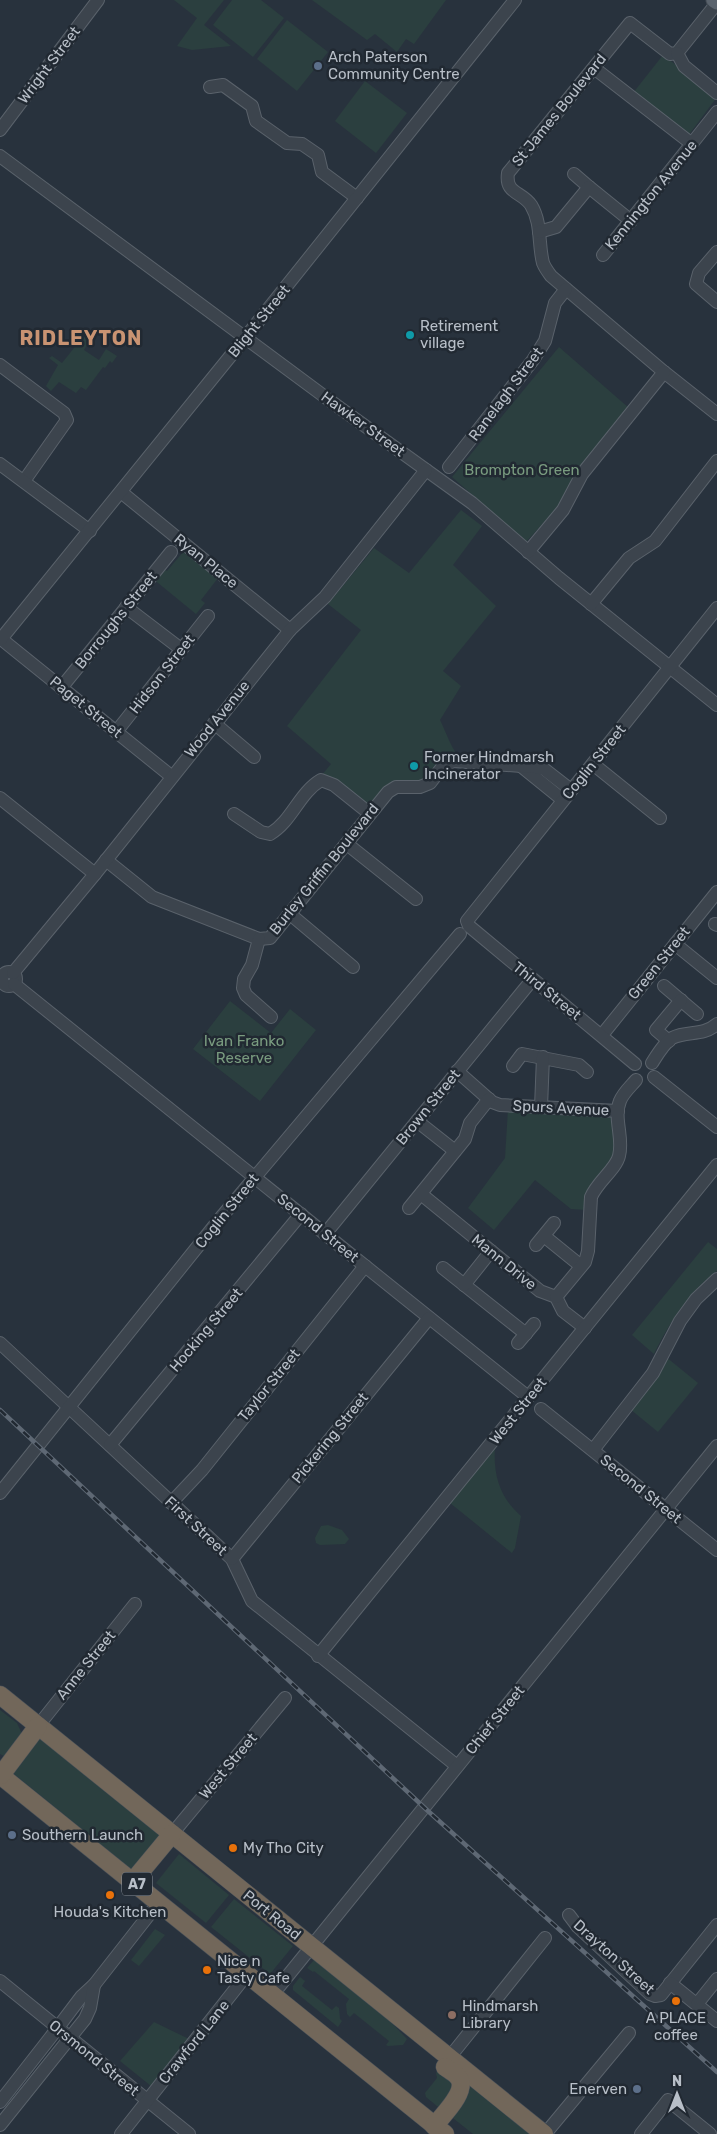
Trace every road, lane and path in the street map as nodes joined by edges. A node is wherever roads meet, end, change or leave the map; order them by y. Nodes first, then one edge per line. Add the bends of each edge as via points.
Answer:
1 (98, 0) edge
2 (515, 0) edge
3 (716, 2) edge
4 (677, 53) junction
5 (594, 68) junction
6 (210, 87) dead end
7 (717, 93) edge
8 (717, 112) edge
9 (0, 130) edge
10 (692, 144) junction
11 (0, 156) edge
12 (574, 174) dead end
13 (589, 187) junction
14 (358, 198) junction
15 (631, 221) junction
16 (539, 232) junction
17 (717, 252) edge
18 (602, 255) dead end
19 (566, 289) junction
20 (717, 302) edge
21 (246, 337) junction
22 (0, 365) edge
23 (664, 372) junction
24 (717, 414) edge
25 (717, 462) edge
26 (0, 464) edge
27 (449, 467) dead end
28 (426, 470) junction
29 (24, 481) junction
30 (122, 492) junction
31 (90, 531) junction
32 (171, 552) dead end
33 (528, 552) junction
34 (591, 604) junction
35 (126, 607) junction
36 (717, 608) edge
37 (208, 616) dead end
38 (290, 630) junction
39 (1, 639) edge
40 (180, 649) junction
41 (670, 668) junction
42 (61, 688) junction
43 (717, 705) edge
44 (214, 723) junction
45 (116, 732) junction
46 (254, 757) dead end
47 (593, 764) junction
48 (171, 776) junction
49 (567, 795) junction
50 (0, 798) edge
51 (369, 813) junction
52 (234, 814) dead end
53 (660, 818) dead end
54 (347, 844) junction
55 (106, 860) junction
56 (95, 874) junction
57 (717, 892) edge
58 (416, 899) dead end
59 (290, 914) junction
60 (472, 916) joint
61 (460, 934) dead end
62 (258, 939) junction
63 (675, 944) junction
64 (353, 967) dead end
65 (6, 978) edge
66 (717, 978) edge
67 (532, 980) junction
68 (664, 986) dead end
69 (680, 1000) junction
70 (697, 1014) dead end
71 (271, 1017) dead end
72 (717, 1024) edge
73 (602, 1035) junction
74 (669, 1041) junction
75 (543, 1057) junction
76 (652, 1062) junction
77 (635, 1064) junction
78 (512, 1066) dead end
79 (457, 1071) junction
80 (587, 1072) dead end
81 (654, 1077) junction
82 (636, 1080) junction
83 (489, 1099) junction
84 (541, 1107) junction
85 (618, 1111) junction
86 (417, 1121) junction
87 (717, 1127) edge
88 (455, 1152) junction
89 (717, 1165) edge
90 (255, 1176) junction
91 (421, 1194) junction
92 (409, 1208) dead end
93 (301, 1214) junction
94 (554, 1223) dead end
95 (325, 1234) junction
96 (491, 1251) junction
97 (365, 1266) junction
98 (581, 1266) junction
99 (443, 1268) dead end
100 (717, 1279) edge
101 (464, 1285) junction
102 (556, 1297) junction
103 (429, 1318) junction
104 (585, 1328) junction
105 (526, 1334) dead end
106 (0, 1343) edge
107 (528, 1397) junction
108 (69, 1407) junction
109 (541, 1408) dead end
110 (110, 1445) junction
111 (717, 1446) edge
112 (593, 1450) junction
113 (0, 1493) edge
114 (171, 1503) junction
115 (666, 1509) junction
116 (717, 1550) edge
117 (232, 1559) junction
118 (135, 1604) dead end
119 (318, 1656) junction
120 (0, 1695) edge
121 (285, 1698) dead end
122 (38, 1726) junction
123 (457, 1766) junction
124 (0, 1775) edge
125 (172, 1834) junction
126 (133, 1881) junction
127 (159, 1902) junction
128 (569, 1915) dead end
129 (717, 1925) edge
130 (545, 1938) dead end
131 (312, 1946) junction
132 (248, 1973) junction
133 (717, 1979) edge
134 (0, 1981) edge
135 (670, 1983) junction
136 (94, 1985) junction
137 (274, 1994) junction
138 (696, 2004) junction
139 (717, 2021) edge
140 (57, 2028) junction
141 (629, 2033) dead end
142 (70, 2038) junction
143 (427, 2040) junction
144 (449, 2058) junction
145 (147, 2101) junction
146 (0, 2102) edge
147 (0, 2125) edge
148 (436, 2131) edge
149 (121, 2134) edge
150 (189, 2134) edge
151 (545, 2134) edge
152 (641, 2134) edge
153 (710, 2134) edge

1 - 9 street, Wright Street
2 - 14 street, Blight Street
3 - 4 street
4 - 5 street, St James Boulevard via 670,54 630,22
4 - 7 street via 684,66
5 - 10 street
5 - 16 street, St James Boulevard via 508,173 509,187 531,205
6 - 14 street via 223,85 252,106 256,120 287,144 302,144 318,156 322,172
8 - 10 street, Kennington Avenue
10 - 15 street, Kennington Avenue
11 - 21 street, Hawker Street
12 - 13 street
13 - 15 street
13 - 16 street via 556,227
14 - 21 street, Blight Street
15 - 18 street, Kennington Avenue
16 - 19 street, St James Boulevard via 544,264 551,276
17 - 20 street via 699,273 696,284
19 - 23 street, St James Boulevard
19 - 27 street, Ranelagh Street via 555,303 545,340 533,360
21 - 28 street, Hawker Street
21 - 30 street, Blight Street
22 - 29 street via 64,413 67,420
23 - 24 street, St James Boulevard
23 - 33 street via 582,474 563,510
25 - 34 street via 655,541 629,558
26 - 29 street
28 - 33 street, Hawker Street via 472,503
28 - 38 street, Wood Avenue via 325,598
29 - 31 street
30 - 31 street, Blight Street
30 - 38 street, Ryan Place
31 - 39 street, Blight Street
32 - 35 street, Borroughs Street
33 - 34 street, Hawker Street
34 - 41 street, Hawker Street
35 - 40 street
35 - 42 street, Borroughs Street
36 - 41 street, Coglin Street
37 - 40 street, Hidson Street
38 - 44 street, Wood Avenue
39 - 42 street, Paget Street
40 - 45 street, Hidson Street
41 - 43 street, Hawker Street
41 - 47 street, Coglin Street
42 - 45 street, Paget Street
44 - 46 street
44 - 48 street, Wood Avenue
45 - 48 street, Paget Street
47 - 49 street, Coglin Street
47 - 53 street
48 - 55 street, Wood Avenue
49 - 51 street, Burley Griffin Boulevard via 544,769 454,761 444,765 430,782 420,787 396,788 388,792
49 - 60 street, Coglin Street
50 - 56 street
51 - 52 street via 334,785 321,780 312,785 279,829 270,834 261,832
51 - 54 street, Burley Griffin Boulevard
54 - 58 street
54 - 59 street, Burley Griffin Boulevard
55 - 56 street, Wood Avenue
55 - 62 street, Burley Griffin Boulevard via 152,897
56 - 65 street, Wood Avenue
57 - 63 street, Green Street
59 - 62 street, Burley Griffin Boulevard via 270,938
59 - 64 street
60 - 67 street, Third Street via 467,922 469,926
61 - 90 street, Coglin Street
62 - 71 street via 243,988 246,995
63 - 66 street
63 - 73 street, Green Street
65 - 90 street, Second Street
67 - 73 street, Third Street
67 - 79 street, Brown Street
68 - 69 street
69 - 70 street
69 - 74 street via 656,1030
72 - 74 street via 709,1030
73 - 77 street, Third Street
74 - 76 street
75 - 78 street via 522,1054
75 - 80 street via 579,1065
75 - 84 street
76 - 77 street via 644,1060
76 - 81 street
77 - 82 street
79 - 83 street, Spurs Avenue
79 - 86 street, Brown Street
81 - 82 street via 645,1082
81 - 87 street
82 - 85 street via 620,1101
83 - 84 street, Spurs Avenue via 500,1106
83 - 88 street via 470,1123 465,1139
84 - 85 street, Spurs Avenue
85 - 98 street via 619,1158 591,1197 588,1251
86 - 88 street
86 - 95 street, Brown Street
88 - 91 street
89 - 104 street, West Street
90 - 93 street, Second Street
90 - 108 street, Coglin Street
91 - 92 street
91 - 96 street, Mann Drive
93 - 95 street, Second Street
93 - 110 street, Hocking Street
94 - 98 street via 540,1241
95 - 97 street, Second Street
96 - 101 street
96 - 102 street, Mann Drive via 540,1291
97 - 103 street, Second Street
97 - 114 street, Taylor Street via 208,1462
98 - 102 street
99 - 101 street
100 - 112 street via 696,1299 680,1321 653,1373
101 - 105 street
102 - 104 street, Mann Drive via 563,1310
103 - 107 street, Second Street
103 - 117 street, Pickering Street
104 - 107 street, West Street
106 - 108 street, First Street
107 - 119 street, West Street
108 - 110 street, First Street
108 - 113 street, Coglin Street
109 - 112 street, Second Street
110 - 114 street, First Street
111 - 115 street, Chief Street
112 - 115 street, Second Street
114 - 117 street, First Street
115 - 116 street, Second Street
115 - 123 street, Chief Street
117 - 119 street, First Street via 252,1601
118 - 122 street, Anne Street
119 - 123 street, First Street
120 - 122 highway, Port Road
121 - 125 street, West Street
122 - 124 highway
122 - 125 highway, Port Road
123 - 131 street, Chief Street
124 - 126 highway, A7
125 - 126 highway
125 - 131 highway, Port Road
126 - 127 highway, A7
127 - 132 highway, A7
127 - 136 street
128 - 135 street, Drayton Street via 650,1994 661,1995
129 - 135 street, Drayton Street
130 - 144 street
131 - 137 street, Chief Street
131 - 143 highway, Port Road
132 - 137 highway, A7
132 - 145 street, Crawford Lane
133 - 138 street
134 - 140 street, Orsmond Street
135 - 138 street
136 - 140 street
136 - 142 street via 90,2008
137 - 148 highway, A7
138 - 139 street
140 - 142 street, Orsmond Street
140 - 146 street
141 - 151 street
142 - 145 street, Orsmond Street
142 - 147 street
143 - 144 highway, Port Road
143 - 148 highway via 434,2056 459,2078 461,2085 459,2094
144 - 151 highway, Port Road
145 - 149 street, Crawford Lane
145 - 150 street, Orsmond Street
152 - 153 street via 668,2100

